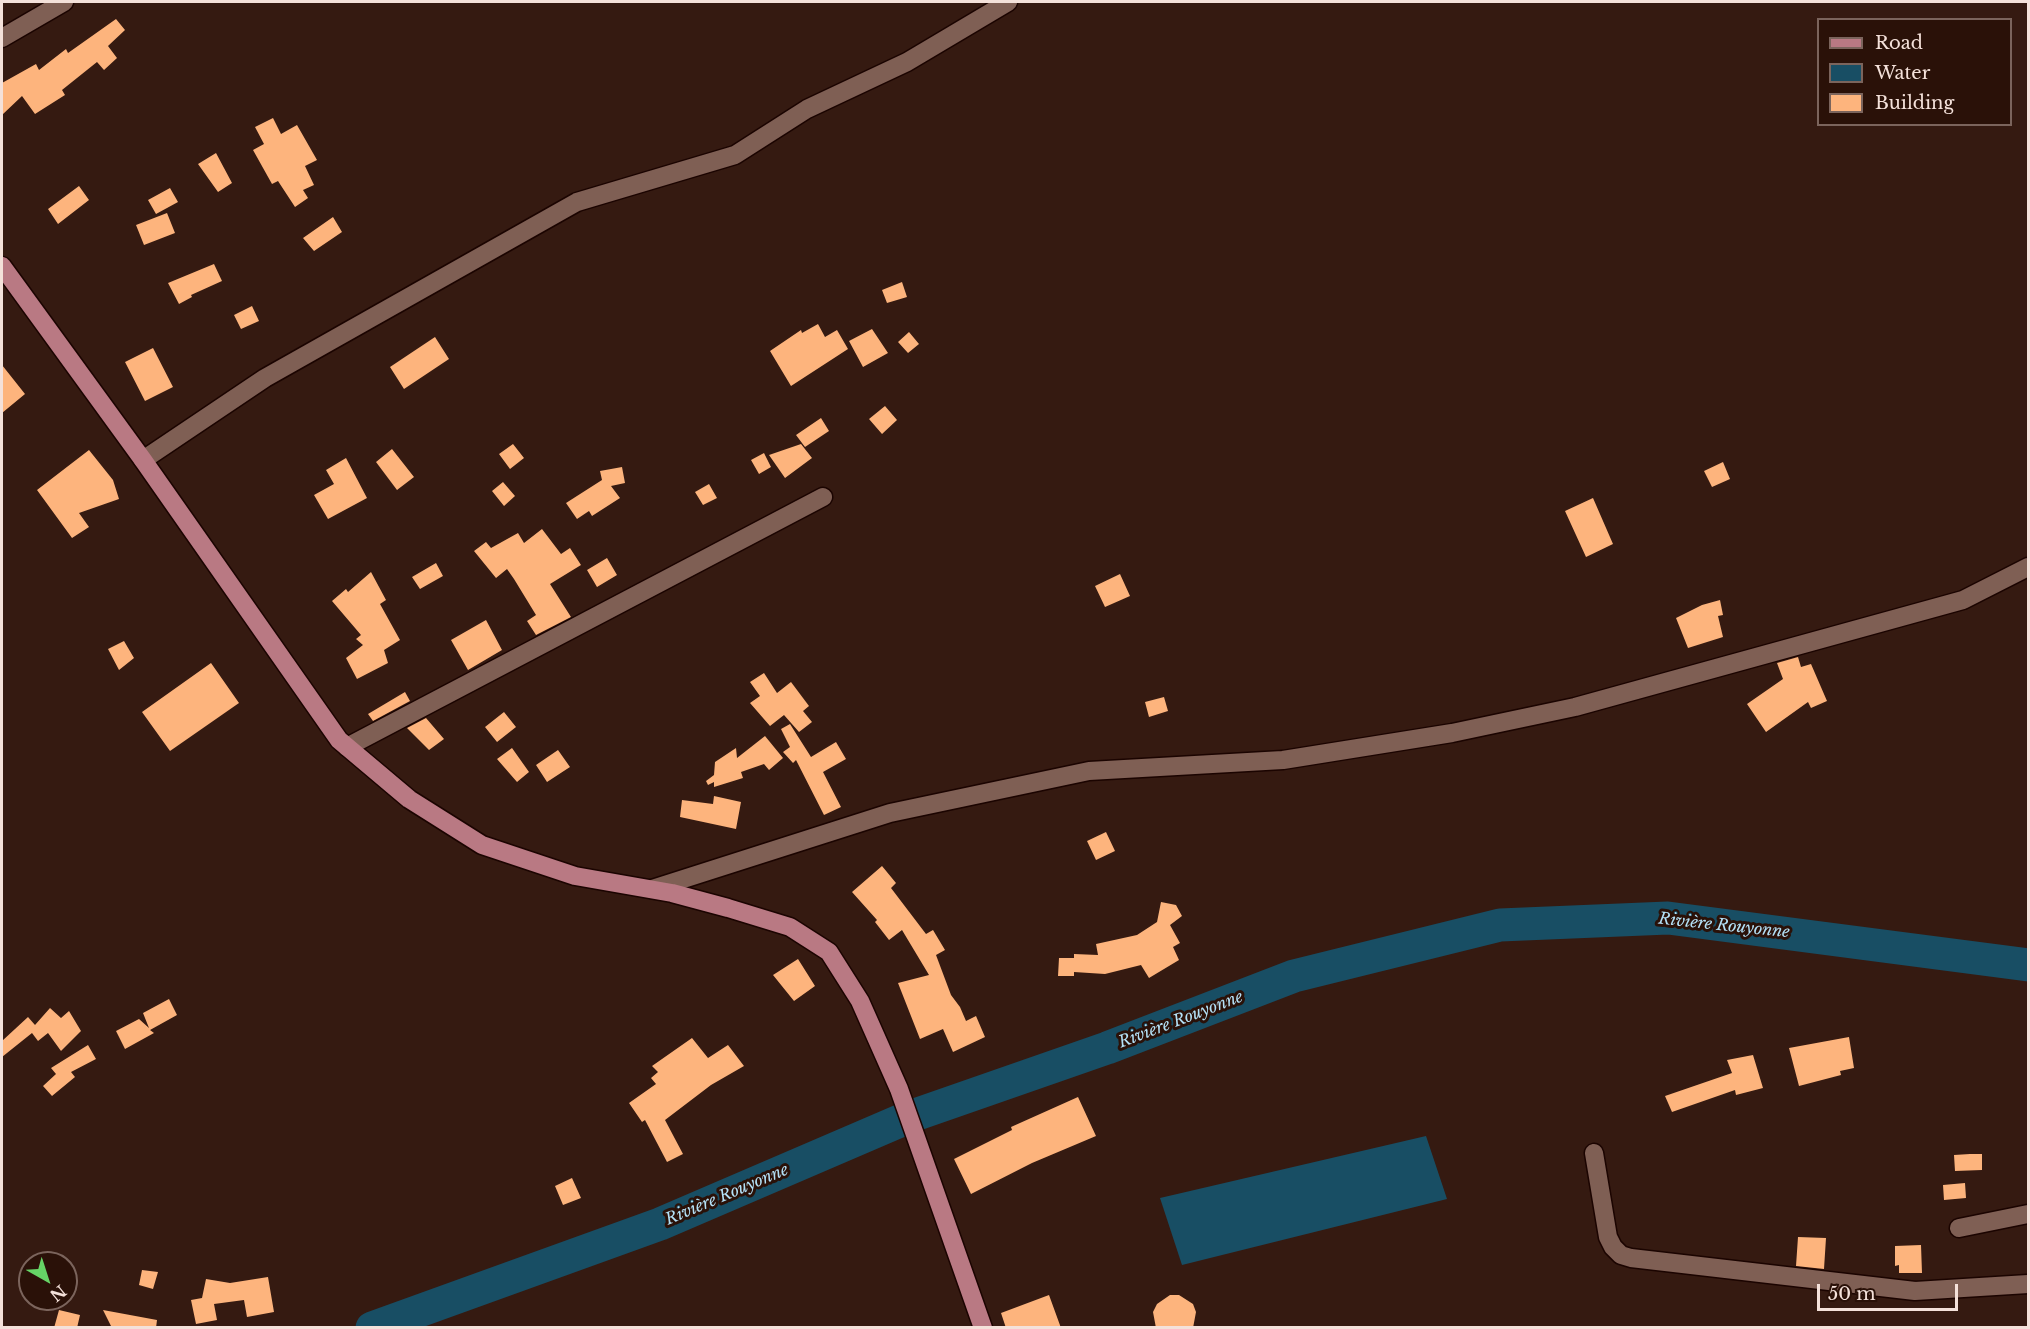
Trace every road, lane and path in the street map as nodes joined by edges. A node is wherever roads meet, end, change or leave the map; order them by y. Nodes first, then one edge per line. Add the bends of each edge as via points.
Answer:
1 (64, 2) edge
2 (1008, 2) edge
3 (2, 38) edge
4 (5, 277) edge
5 (143, 460) junction
6 (823, 497) dead end
7 (2028, 567) edge
8 (347, 747) junction
9 (652, 889) junction
10 (1594, 1153) dead end
11 (2028, 1214) edge
12 (1959, 1228) dead end
13 (2028, 1284) edge
14 (983, 1328) edge

1 - 3 street
2 - 5 street via 908,62 807,110 735,155 577,202 265,378
4 - 5 main road
5 - 8 main road
6 - 8 street
7 - 9 street via 1964,600 1575,707 1452,733 1283,760 1089,771 890,813
8 - 9 main road via 409,799 482,845 575,876
9 - 14 main road via 790,927 829,952 860,1001 899,1089
10 - 13 street via 1608,1238 1613,1247 1631,1258 1915,1291
11 - 12 street

